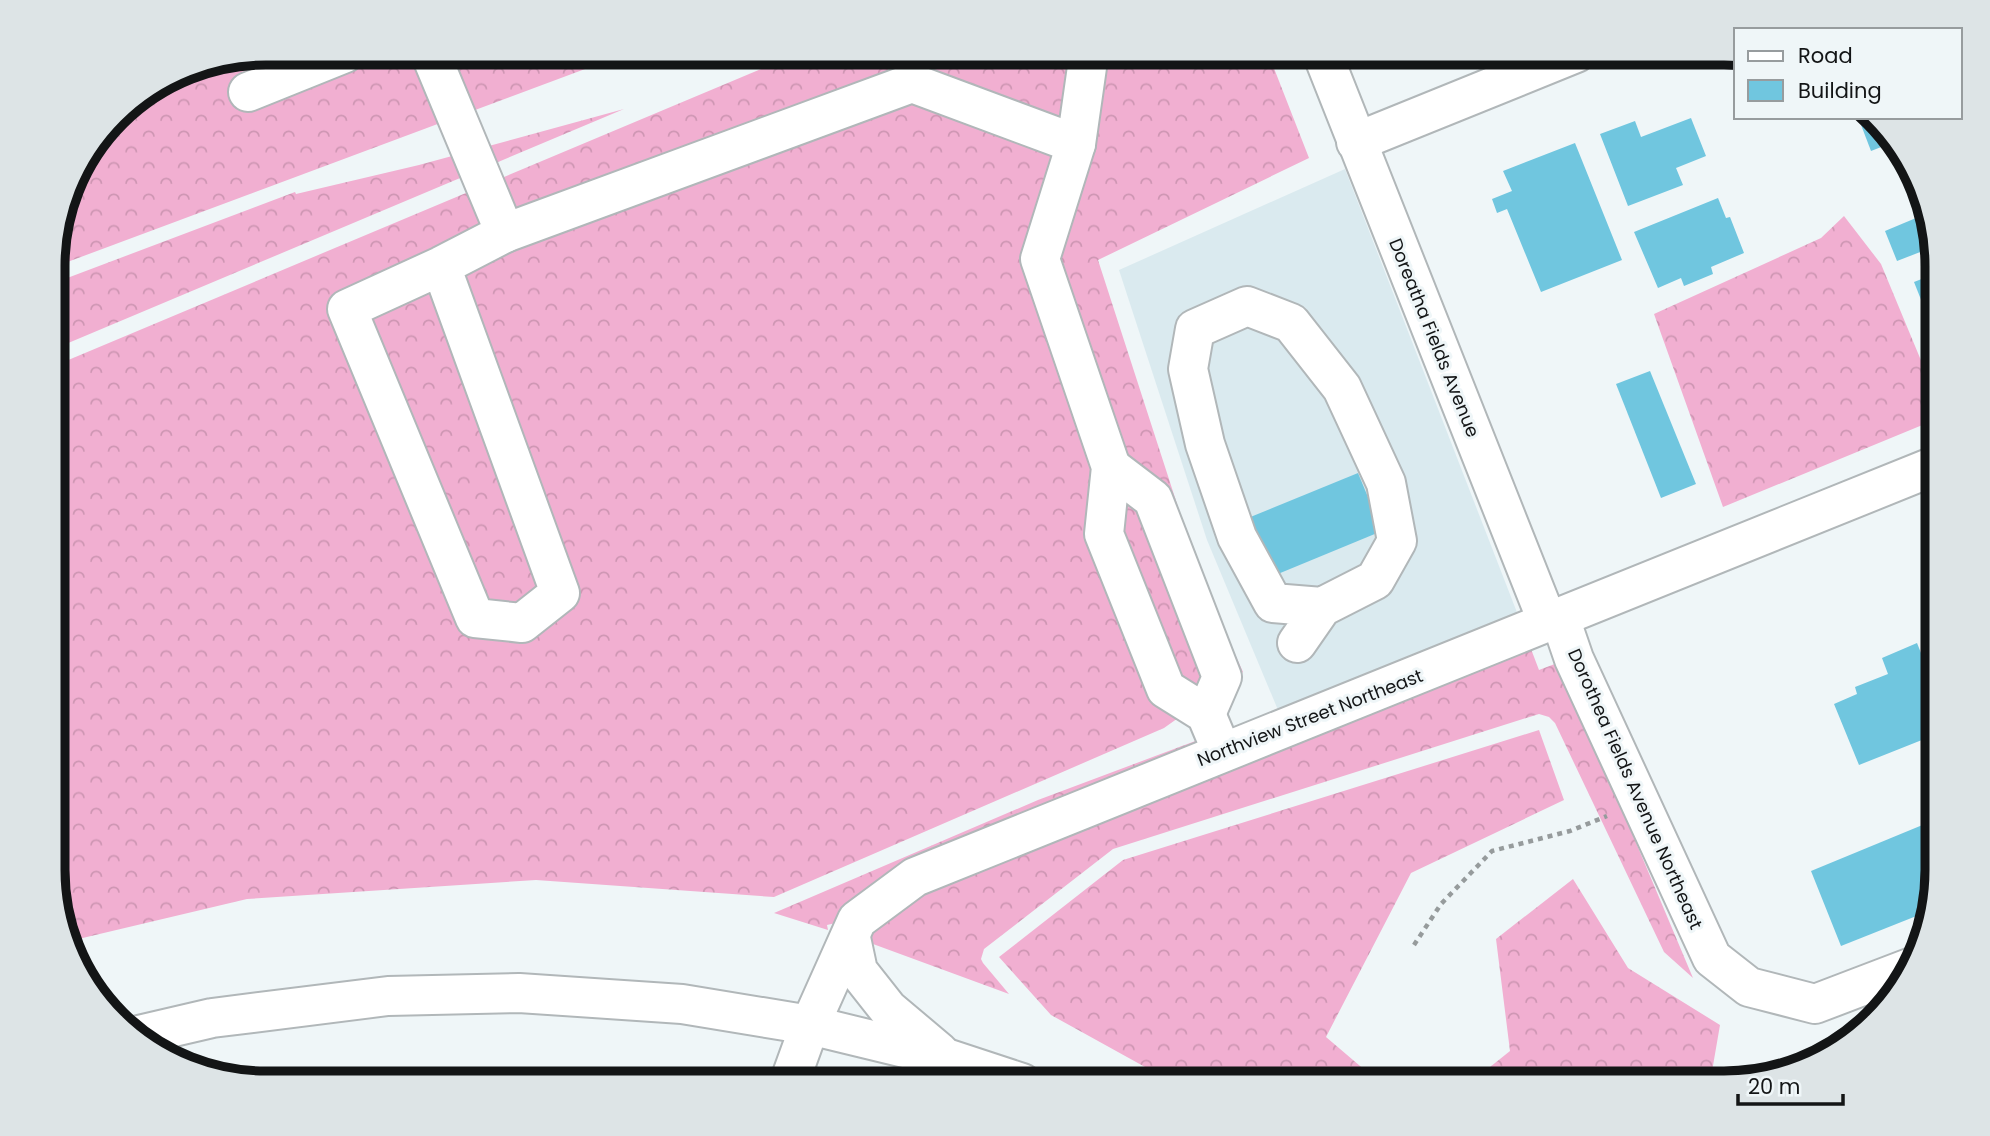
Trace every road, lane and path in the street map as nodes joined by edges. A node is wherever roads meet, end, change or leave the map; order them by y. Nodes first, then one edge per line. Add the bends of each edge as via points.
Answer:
1 (313, 65) edge
2 (435, 65) edge
3 (1087, 65) edge
4 (1327, 65) edge
5 (1544, 65) edge
6 (248, 92) dead end
7 (1356, 142) junction
8 (1076, 144) junction
9 (505, 233) junction
10 (441, 266) junction
11 (1111, 467) junction
12 (1925, 470) edge
13 (1322, 607) junction
14 (1554, 621) junction
15 (1297, 643) dead end
16 (1206, 714) junction
17 (1222, 752) junction
18 (1640, 803) junction
19 (850, 938) junction
20 (1414, 945) dead end
21 (1897, 973) edge
22 (810, 1025) junction
23 (148, 1033) edge
24 (946, 1058) junction
25 (793, 1071) edge
26 (986, 1071) edge

1 - 6 street
2 - 9 street
3 - 8 street
4 - 7 street, Doreatha Fields Avenue
5 - 7 street
7 - 14 street, Doreatha Fields Avenue
8 - 9 street via 912,83
8 - 11 street via 1040,259
9 - 10 street
10 - 10 street via 347,309 475,618 522,623 560,593
11 - 16 street via 1104,534 1166,689
11 - 16 street via 1153,499 1222,677
12 - 14 street, Northview Street Northeast
13 - 13 street via 1375,580 1396,541 1386,484 1342,388 1291,323 1247,306 1195,329 1188,369 1205,444 1237,537 1273,603
13 - 15 street
14 - 17 street, Northview Street Northeast
14 - 18 street, Dorothea Fields Avenue Northeast
16 - 17 street
17 - 19 street, Northview Street Northeast via 915,877 857,920
18 - 20 path via 1570,831 1492,851 1441,904
18 - 21 street, Dorothea Fields Avenue Northeast via 1712,958 1749,987 1815,1004
19 - 22 street, Northview Street Northeast
19 - 24 street via 858,971 888,1009
22 - 23 street via 682,1004 519,993 388,996 212,1018
22 - 24 street
22 - 25 street, Northview Street Northeast
24 - 26 street

